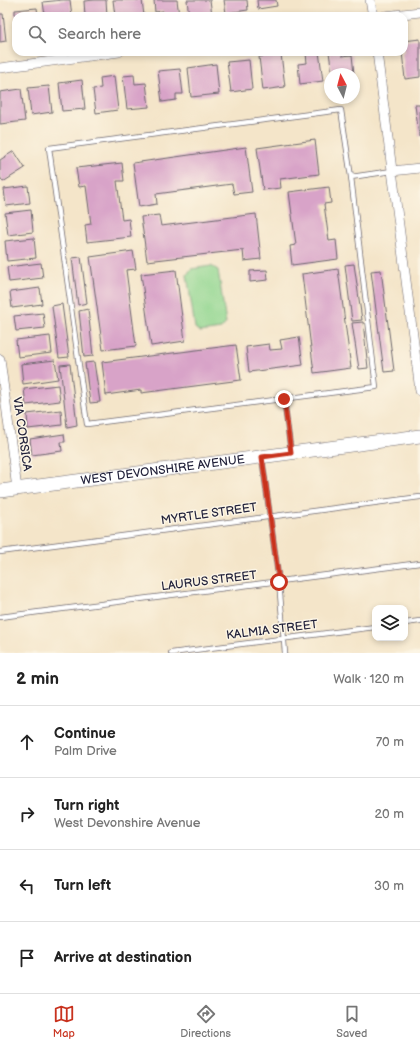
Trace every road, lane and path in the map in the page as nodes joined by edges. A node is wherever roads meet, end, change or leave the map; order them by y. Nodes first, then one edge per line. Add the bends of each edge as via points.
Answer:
1 (370, 0) edge
2 (372, 12) edge
3 (420, 12) edge
4 (408, 13) edge
5 (89, 56) edge
6 (378, 56) edge
7 (0, 68) edge
8 (420, 168) edge
9 (392, 171) junction
10 (351, 177) junction
11 (0, 359) edge
12 (420, 391) edge
13 (284, 399) junction
14 (420, 436) edge
15 (291, 453) junction
16 (262, 457) junction
17 (17, 489) junction
18 (0, 491) edge
19 (420, 497) edge
20 (270, 516) junction
21 (0, 552) edge
22 (420, 563) edge
23 (279, 582) junction
24 (0, 617) edge
25 (420, 621) edge
26 (408, 623) edge
27 (372, 627) edge
28 (283, 638) junction
29 (172, 653) edge
30 (285, 653) edge

1 - 2 street
3 - 4 street
5 - 7 street
6 - 9 street
8 - 9 street
9 - 10 lane
9 - 12 street
10 - 13 lane via 376,387
10 - 13 lane via 341,110 49,148 87,424
11 - 17 street, VIA CORSICA
13 - 15 lane
14 - 15 main road, WEST DEVONSHIRE AVENUE
15 - 16 main road, WEST DEVONSHIRE AVENUE
16 - 17 main road, WEST DEVONSHIRE AVENUE
16 - 20 lane
17 - 18 main road, WEST DEVONSHIRE AVENUE
19 - 20 lane, MYRTLE STREET
20 - 21 lane, MYRTLE STREET
20 - 23 lane
22 - 23 lane, LAURUS STREET
23 - 24 lane, LAURUS STREET
23 - 28 lane
25 - 26 lane
27 - 28 lane, KALMIA STREET
28 - 29 lane, KALMIA STREET
28 - 30 lane

